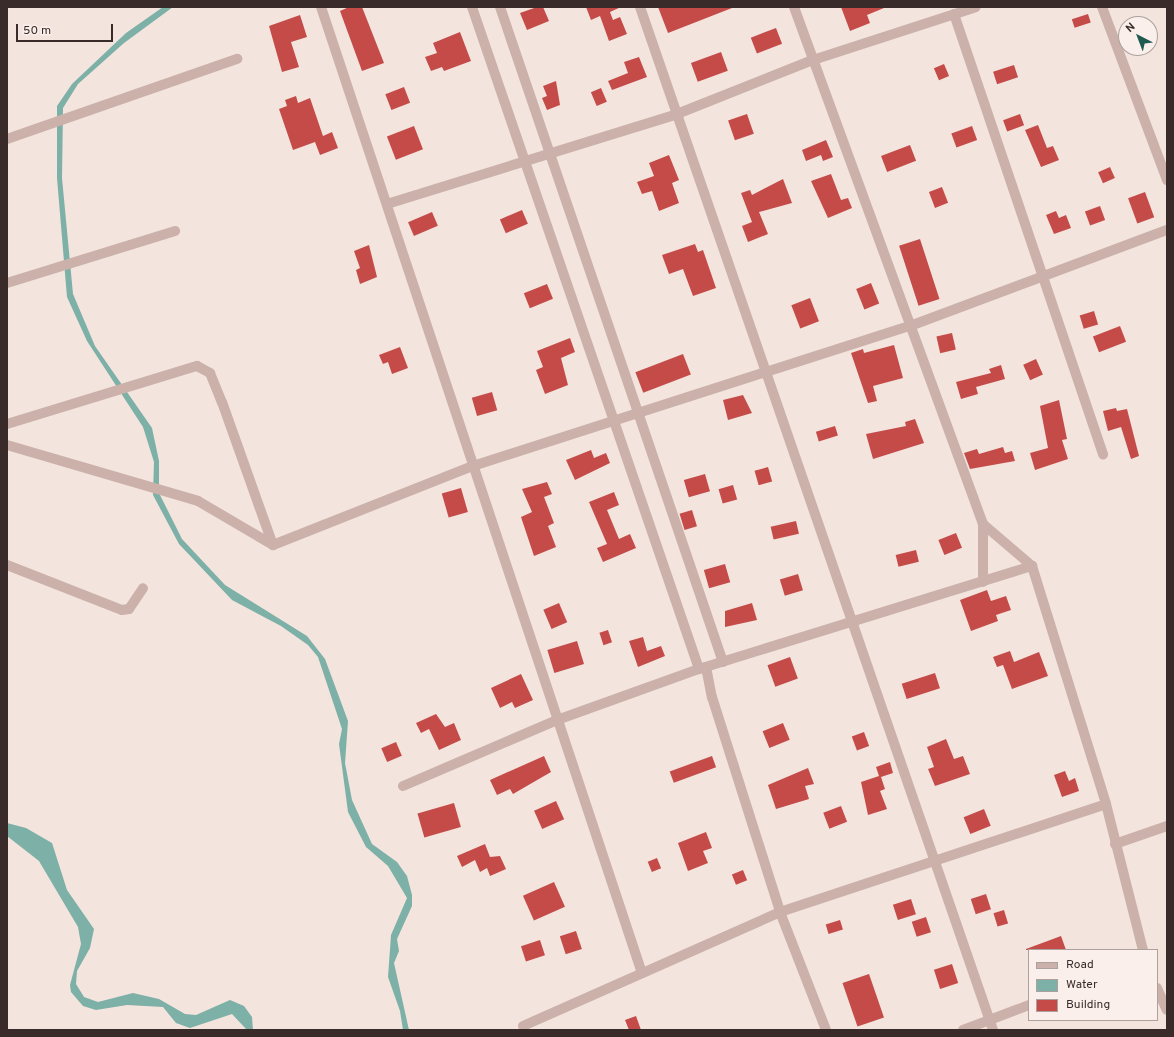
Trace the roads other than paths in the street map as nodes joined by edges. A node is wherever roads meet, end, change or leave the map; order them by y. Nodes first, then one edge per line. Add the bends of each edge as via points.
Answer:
1 (321, 7) edge
2 (472, 7) edge
3 (500, 7) edge
4 (640, 7) edge
5 (794, 7) edge
6 (976, 7) edge
7 (1102, 7) edge
8 (954, 14) junction
9 (237, 59) dead end
10 (813, 60) junction
11 (677, 114) junction
12 (7, 139) edge
13 (550, 152) junction
14 (525, 160) junction
15 (1167, 180) edge
16 (386, 204) junction
17 (1167, 230) edge
18 (174, 231) dead end
19 (1044, 276) junction
20 (7, 283) edge
21 (910, 326) junction
22 (768, 371) junction
23 (638, 412) junction
24 (615, 419) junction
25 (7, 424) edge
26 (7, 445) edge
27 (1103, 454) dead end
28 (473, 466) junction
29 (983, 524) junction
30 (273, 545) junction
31 (7, 565) edge
32 (1032, 566) junction
33 (982, 582) junction
34 (143, 588) dead end
35 (851, 624) junction
36 (723, 662) junction
37 (703, 668) junction
38 (557, 720) junction
39 (403, 786) dead end
40 (1106, 804) junction
41 (1167, 826) edge
42 (1115, 844) junction
43 (933, 859) junction
44 (780, 912) junction
45 (1143, 949) edge
46 (642, 974) junction
47 (1158, 990) edge
48 (1028, 1005) edge
49 (1167, 1010) edge
50 (988, 1019) junction
51 (523, 1026) dead end
52 (826, 1030) edge
53 (963, 1030) edge
54 (993, 1030) edge

1 - 16 street
2 - 14 street
3 - 13 street
4 - 11 street
5 - 10 street
6 - 8 street
7 - 15 street
8 - 10 street
8 - 19 street
9 - 12 street
10 - 11 street
10 - 21 street
11 - 13 street
11 - 22 street
13 - 14 street
13 - 23 street
14 - 16 street
14 - 24 street
16 - 28 street
17 - 19 street
18 - 20 street
19 - 21 street
19 - 27 street
21 - 22 street
21 - 29 street
22 - 23 street
22 - 35 street
23 - 24 street
23 - 36 street
24 - 28 street
24 - 37 street
25 - 30 street via 197,366 210,373
26 - 30 street via 198,500
28 - 30 street
28 - 38 street
29 - 32 street
29 - 33 street
31 - 34 street via 122,610 129,609
32 - 33 street
32 - 40 street
33 - 35 street
35 - 36 street
35 - 43 street
36 - 37 street
37 - 38 street
37 - 44 street
38 - 39 street
38 - 46 street
40 - 42 street
40 - 43 street
41 - 42 street
42 - 45 street
43 - 44 street
43 - 50 street
44 - 46 street
44 - 52 street
46 - 51 street
47 - 49 street
48 - 50 street
50 - 53 street
50 - 54 street

